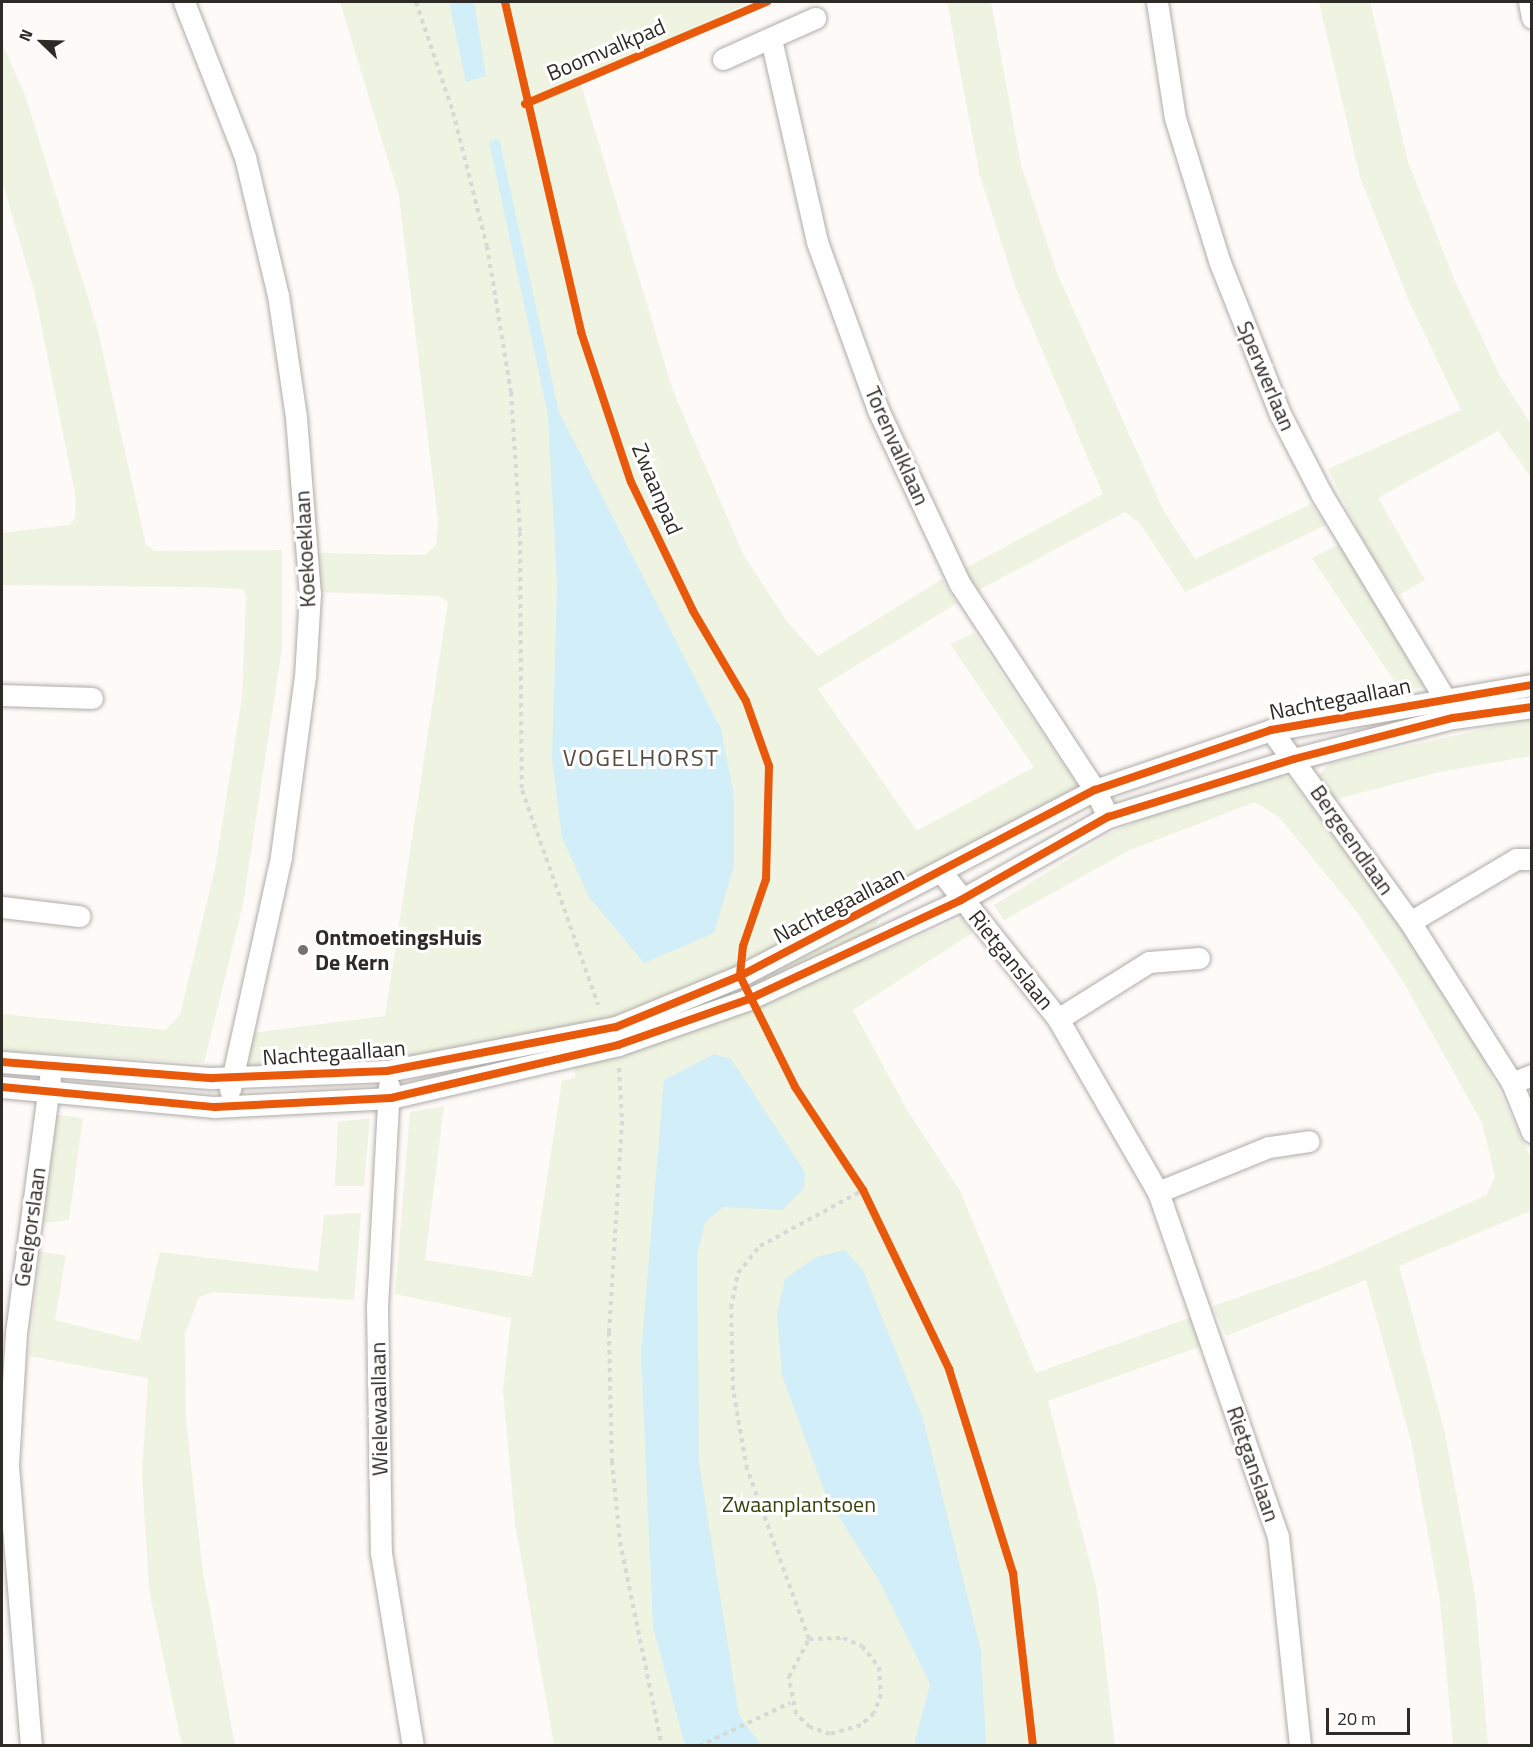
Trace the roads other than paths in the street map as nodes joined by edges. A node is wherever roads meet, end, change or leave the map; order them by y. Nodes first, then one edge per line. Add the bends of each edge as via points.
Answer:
1 (184, 2) edge
2 (1157, 2) edge
3 (1529, 2) edge
4 (815, 18) dead end
5 (1532, 18) edge
6 (771, 39) junction
7 (723, 59) dead end
8 (1532, 685) edge
9 (2, 695) edge
10 (1447, 697) junction
11 (92, 698) dead end
12 (1532, 707) edge
13 (1453, 718) junction
14 (1271, 730) junction
15 (1294, 759) junction
16 (1095, 790) junction
17 (1108, 817) junction
18 (1532, 859) edge
19 (942, 873) junction
20 (961, 900) junction
21 (2, 907) edge
22 (79, 916) dead end
23 (1410, 922) junction
24 (1199, 958) dead end
25 (1058, 1019) junction
26 (617, 1036) junction
27 (2, 1062) edge
28 (50, 1068) junction
29 (387, 1071) junction
30 (231, 1077) junction
31 (1522, 1079) edge
32 (2, 1087) edge
33 (50, 1090) junction
34 (391, 1098) junction
35 (229, 1106) junction
36 (1532, 1132) edge
37 (1309, 1141) dead end
38 (1158, 1192) junction
39 (31, 1746) edge
40 (413, 1746) edge
41 (1299, 1746) edge

1 - 30 street, Koekoeklaan via 245,157 278,295 296,417 310,593 281,856
2 - 10 street, Sperwerlaan via 1175,118 1220,263 1280,414 1322,495
3 - 5 street
4 - 6 street
6 - 7 street
6 - 16 street, Torenvalklaan via 818,242 878,410 960,584
8 - 10 street, Nachtegaallaan
9 - 11 street
10 - 13 street, Sperwerlaan
10 - 14 street, Nachtegaallaan
12 - 13 street, Nachtegaallaan
13 - 15 street, Nachtegaallaan
14 - 15 street, Bergeendlaan
14 - 16 street, Nachtegaallaan
15 - 17 street, Nachtegaallaan
15 - 23 street, Bergeendlaan
16 - 17 street, Torenvalklaan
16 - 19 street, Nachtegaallaan
17 - 20 street, Nachtegaallaan
18 - 23 street via 1516,859
19 - 20 street, Rietganslaan
19 - 26 street, Nachtegaallaan
20 - 25 street, Rietganslaan
20 - 26 street, Nachtegaallaan via 749,999
21 - 22 street
23 - 31 street, Bergeendlaan
24 - 25 street, Rietganslaan via 1149,962
25 - 38 street, Rietganslaan
26 - 29 street, Nachtegaallaan
26 - 34 street, Nachtegaallaan
27 - 28 street, Nachtegaallaan
28 - 30 street, Nachtegaallaan
28 - 33 street, Geelgorslaan
29 - 30 street, Nachtegaallaan
29 - 34 street, Wielewaallaan
30 - 35 street, Koekoeklaan
31 - 36 street, Bergeendlaan
32 - 33 street, Nachtegaallaan
33 - 35 street, Nachtegaallaan
33 - 39 street, Geelgorslaan via 16,1333 8,1464
34 - 35 street, Nachtegaallaan
34 - 40 street, Wielewaallaan via 377,1306 381,1553
37 - 38 street via 1269,1147
38 - 41 street, Rietganslaan via 1278,1536

